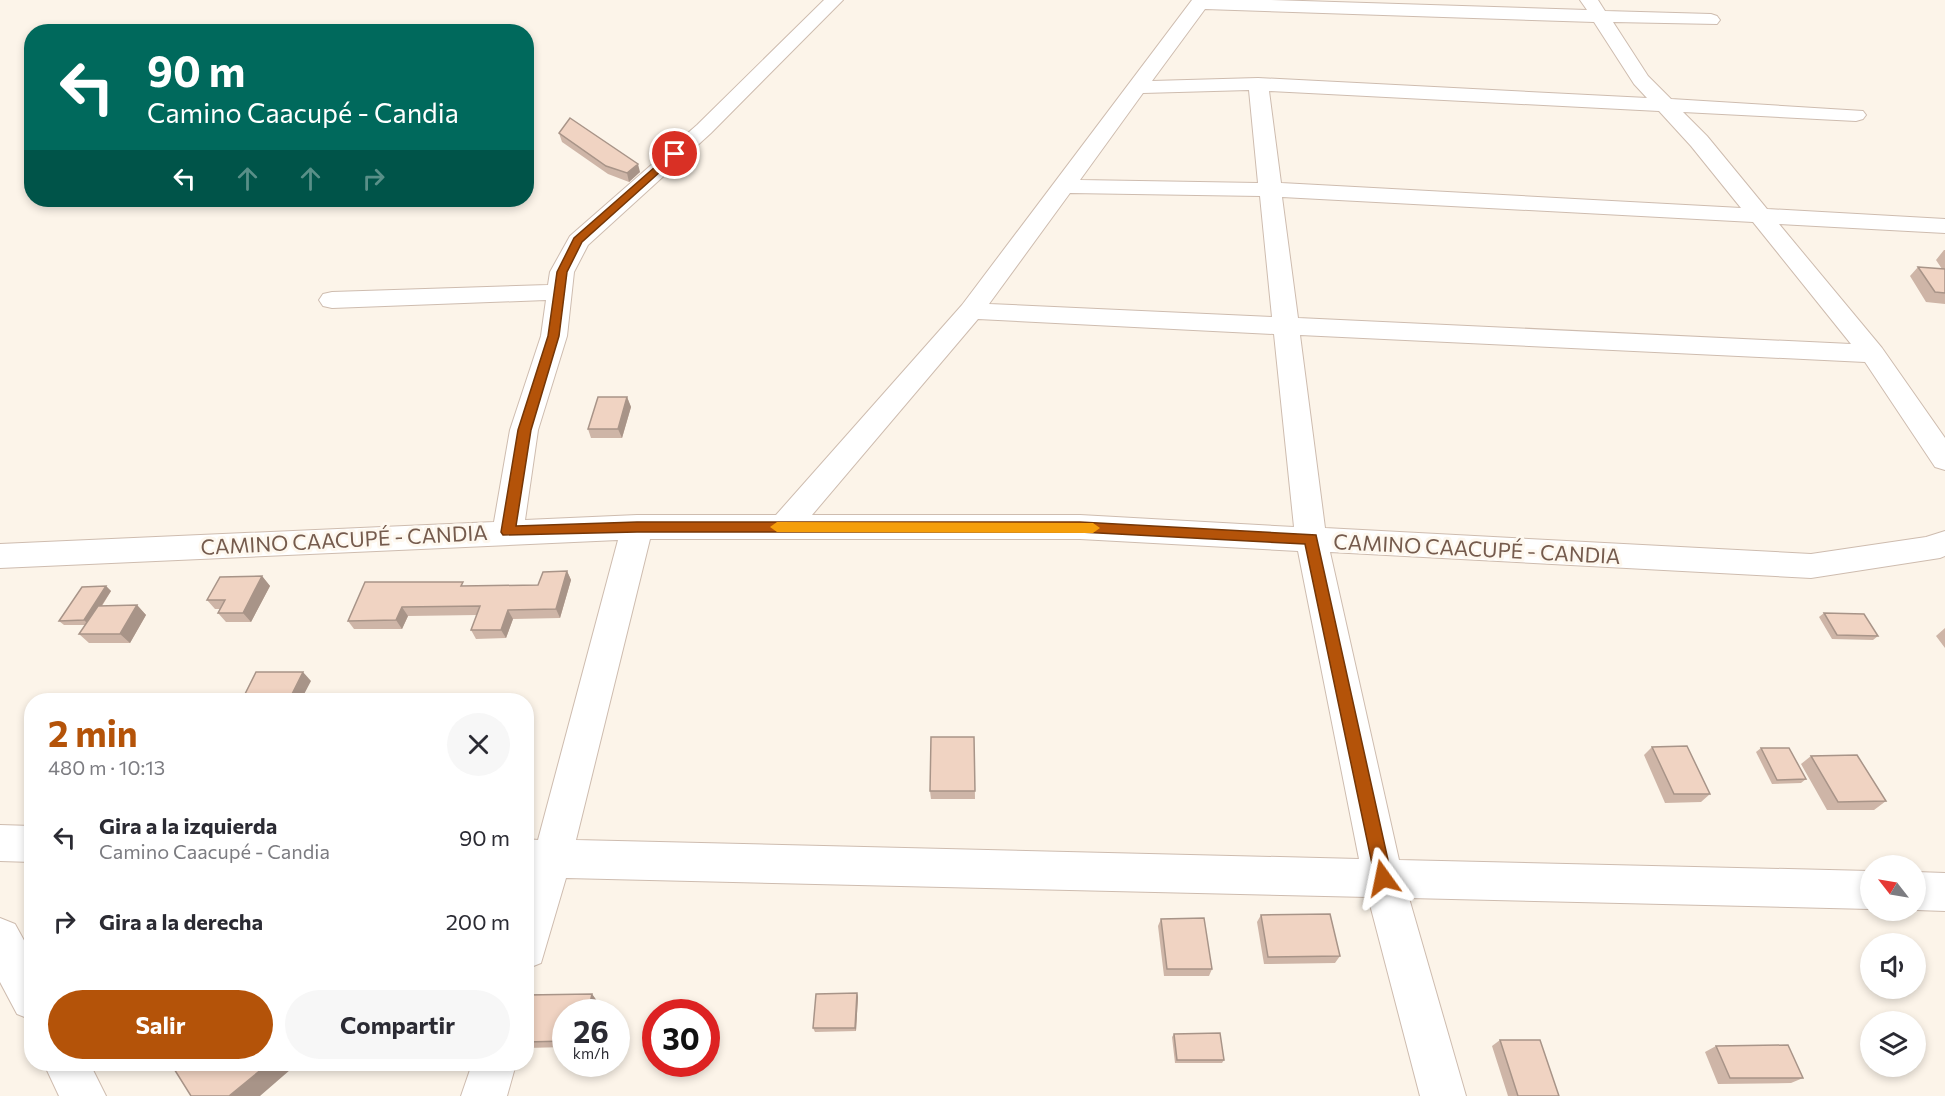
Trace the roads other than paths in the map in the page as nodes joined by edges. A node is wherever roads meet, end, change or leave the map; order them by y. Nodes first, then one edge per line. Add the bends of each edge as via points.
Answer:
1 (834, 0) edge
2 (1201, 2) edge
3 (1595, 8) edge
4 (1711, 20) dead end
5 (1258, 84) junction
6 (1137, 87) junction
7 (1665, 105) junction
8 (1856, 115) dead end
9 (1064, 186) junction
10 (1271, 190) junction
11 (1760, 216) junction
12 (1945, 226) edge
13 (559, 292) junction
14 (332, 300) dead end
15 (971, 311) junction
16 (1286, 326) junction
17 (1873, 354) junction
18 (1945, 460) edge
19 (637, 527) junction
20 (784, 527) junction
21 (508, 532) junction
22 (1311, 539) junction
23 (1945, 543) edge
24 (0, 556) edge
25 (0, 843) edge
26 (24, 844) edge
27 (539, 859) edge
28 (1383, 878) junction
29 (1860, 890) edge
30 (1926, 891) edge
31 (1945, 892) edge
32 (534, 893) edge
33 (0, 939) edge
34 (24, 984) edge
35 (70, 1071) edge
36 (492, 1071) edge
37 (83, 1096) edge
38 (484, 1096) edge
39 (1443, 1096) edge

1 - 13 street via 704,129 578,241 562,272
2 - 3 street
2 - 6 street
3 - 4 street
3 - 7 street via 1641,80
5 - 6 street
5 - 7 street
5 - 10 street
6 - 9 street
7 - 8 street
7 - 11 street
9 - 10 street
9 - 15 street
10 - 11 street
10 - 16 street
11 - 12 street
11 - 17 street
13 - 14 street
13 - 21 street via 554,336 524,430
15 - 16 street
15 - 20 street
16 - 17 street
16 - 22 street
17 - 18 street
19 - 20 street, CAMINO CAACUPÉ - CANDIA
19 - 21 street, CAMINO CAACUPÉ - CANDIA
19 - 27 street
20 - 22 street, CAMINO CAACUPÉ - CANDIA via 1080,527
21 - 24 street, CAMINO CAACUPÉ - CANDIA
22 - 23 street, CAMINO CAACUPÉ - CANDIA via 1811,566 1929,549
22 - 28 street
25 - 26 street
27 - 28 street
27 - 32 street
28 - 29 street
28 - 39 street
30 - 31 street
33 - 34 street
35 - 37 street
36 - 38 street

